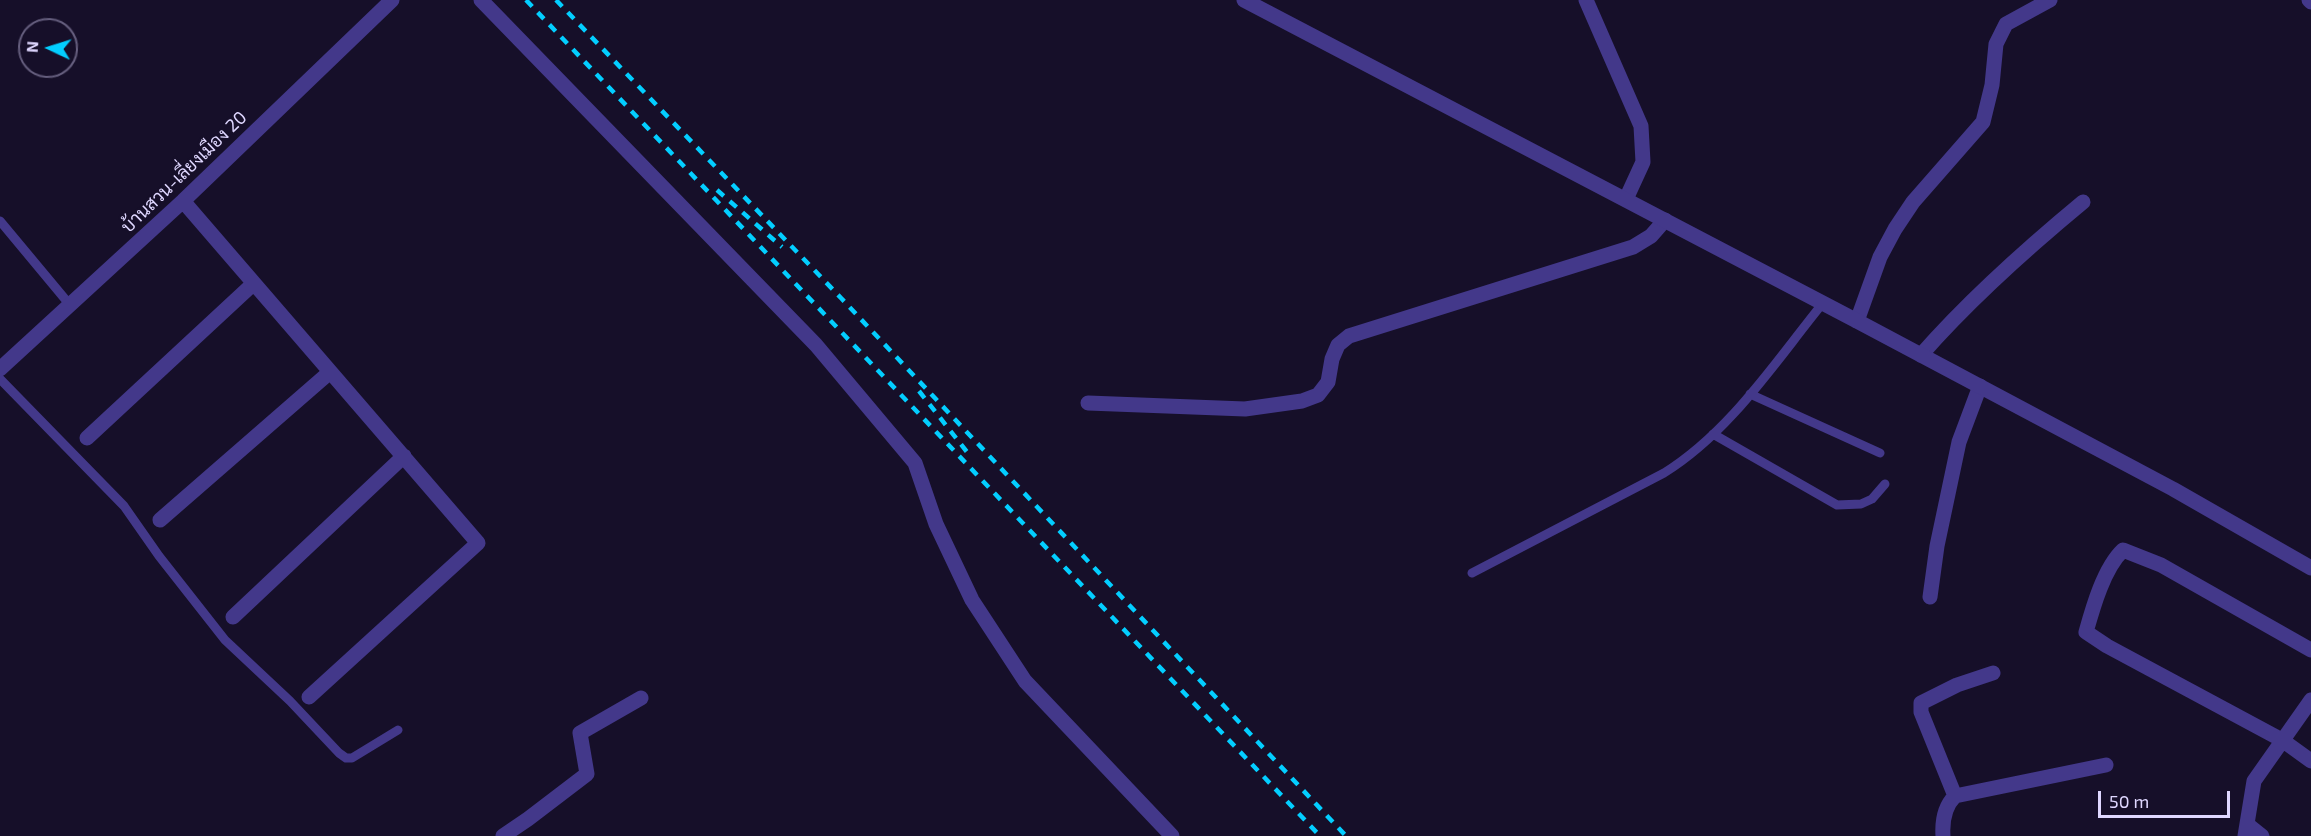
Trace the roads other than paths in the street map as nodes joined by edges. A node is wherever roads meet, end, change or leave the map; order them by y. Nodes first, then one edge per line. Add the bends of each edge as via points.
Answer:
1 (392, 0) edge
2 (481, 0) edge
3 (1244, 0) edge
4 (1586, 0) edge
5 (2050, 0) edge
6 (1626, 199) junction
7 (183, 201) junction
8 (2083, 202) dead end
9 (1665, 220) junction
10 (0, 221) edge
11 (253, 284) junction
12 (1822, 303) junction
13 (70, 305) junction
14 (1857, 321) junction
15 (1921, 355) junction
16 (0, 369) edge
17 (330, 372) junction
18 (0, 379) edge
19 (1980, 386) junction
20 (1750, 394) junction
21 (1088, 403) dead end
22 (1713, 434) junction
23 (87, 438) dead end
24 (1880, 453) dead end
25 (404, 456) junction
26 (1885, 484) dead end
27 (160, 520) dead end
28 (2311, 568) edge
29 (1472, 573) dead end
30 (1930, 597) dead end
31 (233, 617) dead end
32 (2311, 650) edge
33 (1993, 673) dead end
34 (309, 697) dead end
35 (641, 698) dead end
36 (2311, 700) edge
37 (398, 730) dead end
38 (2282, 740) junction
39 (2311, 761) edge
40 (2106, 765) dead end
41 (1955, 796) junction
42 (2246, 830) edge
43 (503, 836) edge
44 (1172, 836) edge
45 (1943, 836) edge
46 (2262, 836) edge

1 - 7 street, บ้านสวน-เลี่ยงเมือง 20
2 - 44 street via 816,345 915,463 936,524 972,600 1025,681
3 - 6 street
4 - 6 street via 1641,126 1643,162
5 - 14 street via 2006,24 1996,44 1983,122 1913,202 1895,229 1880,257
6 - 9 street
7 - 11 street
7 - 13 street, บ้านสวน-เลี่ยงเมือง 20
8 - 15 street via 2008,264
9 - 12 street
9 - 21 street via 1651,236 1633,247 1349,336 1338,345 1328,382 1318,395 1302,401 1245,409
10 - 13 lane
11 - 17 street
11 - 23 street
12 - 14 street
12 - 20 lane
13 - 16 street, บ้านสวน-เลี่ยงเมือง 20
14 - 15 street
15 - 19 street
17 - 25 street
17 - 27 street
18 - 37 lane via 124,506 225,640 339,753 352,758
19 - 28 street
19 - 30 street via 1959,442
20 - 22 lane
20 - 24 lane
22 - 26 lane via 1837,505 1862,504
22 - 29 lane via 1684,461 1664,473
25 - 31 street
25 - 34 street via 478,543
32 - 38 street via 2161,565 2123,550 2097,595 2086,632
33 - 41 street via 1921,703 1921,712
35 - 43 street via 580,733 587,774
36 - 38 street
38 - 39 street
38 - 42 street via 2254,781
40 - 41 street
41 - 45 street via 1947,804
42 - 46 street

